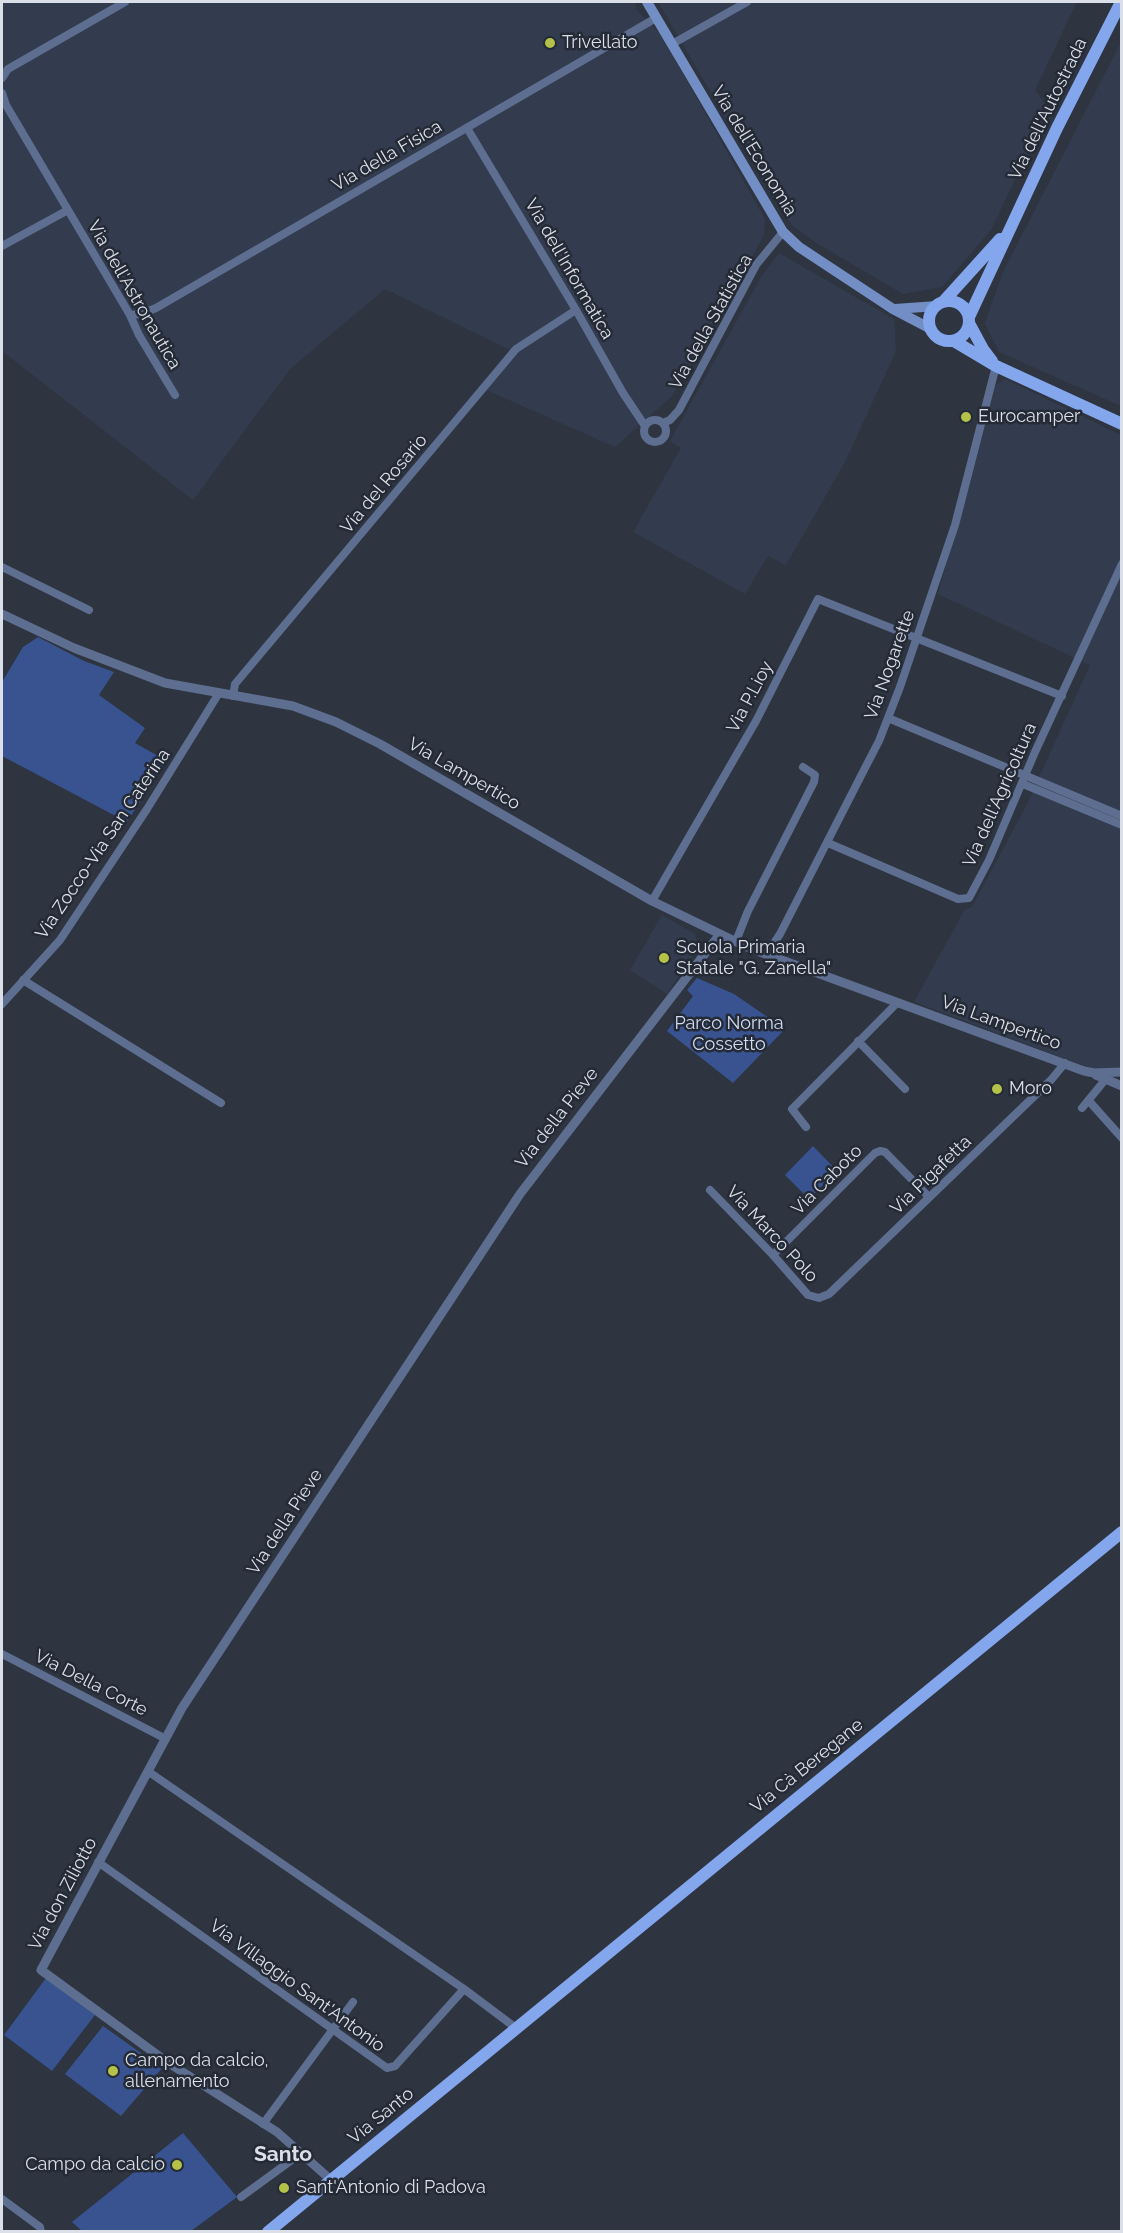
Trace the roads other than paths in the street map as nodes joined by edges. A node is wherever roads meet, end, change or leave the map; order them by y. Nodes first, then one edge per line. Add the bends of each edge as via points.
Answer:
1 (125, 2) edge
2 (647, 2) edge
3 (747, 2) edge
4 (1121, 2) edge
5 (656, 18) junction
6 (672, 44) junction
7 (2, 78) edge
8 (2, 93) edge
9 (467, 128) junction
10 (68, 210) junction
11 (783, 232) junction
12 (1007, 232) junction
13 (2, 246) edge
14 (940, 304) junction
15 (893, 309) junction
16 (576, 310) junction
17 (130, 315) junction
18 (969, 320) junction
19 (931, 329) junction
20 (954, 341) junction
21 (996, 366) junction
22 (175, 395) dead end
23 (663, 423) junction
24 (1122, 424) edge
25 (645, 426) junction
26 (1122, 564) edge
27 (2, 567) edge
28 (89, 610) dead end
29 (2, 614) edge
30 (918, 638) junction
31 (219, 693) junction
32 (233, 696) junction
33 (1062, 696) junction
34 (888, 718) junction
35 (803, 767) dead end
36 (1024, 780) junction
37 (1122, 816) edge
38 (1122, 825) edge
39 (828, 843) junction
40 (652, 901) junction
41 (720, 934) junction
42 (736, 941) junction
43 (766, 955) junction
44 (23, 981) junction
45 (897, 1003) junction
46 (2, 1004) edge
47 (858, 1041) junction
48 (1065, 1063) junction
49 (1122, 1072) edge
50 (1094, 1073) junction
51 (1105, 1080) junction
52 (1122, 1086) edge
53 (905, 1089) dead end
54 (1089, 1101) junction
55 (221, 1103) dead end
56 (1082, 1108) dead end
57 (806, 1127) dead end
58 (1122, 1138) edge
59 (710, 1190) dead end
60 (929, 1197) junction
61 (773, 1255) junction
62 (812, 1298) joint
63 (1122, 1532) edge
64 (2, 1654) edge
65 (166, 1739) junction
66 (149, 1772) junction
67 (98, 1862) junction
68 (464, 1989) junction
69 (353, 2002) dead end
70 (516, 2028) junction
71 (333, 2030) junction
72 (262, 2124) junction
73 (300, 2154) junction
74 (331, 2180) junction
75 (241, 2197) dead end
76 (2, 2199) edge
77 (41, 2232) edge
78 (268, 2232) edge

1 - 7 street via 8,69
2 - 5 main road, Via dell'Economia
3 - 6 street
4 - 12 main road, Via dell'Autostrada
5 - 6 main road, Via dell'Economia
5 - 9 street, Via della Fisica
6 - 11 main road, Via dell'Economia
8 - 10 street, Via dell'Astronautica
9 - 16 street, Via dell'Informatica
9 - 17 street, Via della Fisica via 156,308
10 - 13 street, Via dell'Astronautica
10 - 17 street, Via dell'Astronautica
11 - 15 main road, Via dell'Economia via 799,247
11 - 23 street, Via della Statistica via 756,265 679,410
12 - 14 main road, Via dell'Autostrada
12 - 18 main road, Via dell'Autostrada
14 - 15 main road
14 - 18 main road via 957,303 967,311
14 - 19 main road, Via dell'Autostrada via 930,316
15 - 19 main road, Via dell'Economia
16 - 25 street, Via dell'Informatica
16 - 32 street, Via del Rosario via 516,350 236,684
17 - 22 street, Via dell'Astronautica
18 - 20 main road, Via dell'Autostrada via 965,334
18 - 21 main road via 983,350
19 - 20 main road via 937,338
20 - 21 main road
21 - 24 main road
21 - 30 street, Via Nogarette via 955,525
23 - 25 street via 653,420
23 - 25 street, Via della Statistica via 666,433 656,442 646,439
26 - 33 street, Via dell'Agricoltura
27 - 28 street
29 - 31 street, Via Lampertico via 120,667 165,683
30 - 33 street
30 - 34 street, Via Nogarette
30 - 40 street, Via P.Lioy via 818,599 756,721
31 - 32 street, Via Lampertico
31 - 44 street, Via Zocco-Via San Caterina via 60,940
32 - 40 street, Via Lampertico via 293,706 336,722
33 - 36 street, Via dell'Agricoltura
34 - 36 street
34 - 39 street, Via Nogarette
35 - 42 street via 815,775 814,782
36 - 37 street
36 - 38 street
36 - 39 street, Via dell'Agricoltura via 969,898 958,899
39 - 43 street, Via Nogarette
40 - 41 street, Via Lampertico
41 - 42 street, Via Lampertico
41 - 65 street, Via della Pieve via 520,1194 182,1708
42 - 43 street, Via Lampertico
43 - 45 street, Via Lampertico
44 - 46 street, Via Zocco-Via San Caterina
44 - 55 street
45 - 47 street
45 - 48 street, Via Lampertico
47 - 53 street
47 - 57 street via 792,1109
48 - 50 street, Via Lampertico
48 - 60 street, Via Pigafetta
49 - 50 street, Via Lampertico
50 - 51 street, Via Lampertico
51 - 52 street, Via Lampertico
51 - 54 street
54 - 56 street
54 - 58 street
59 - 61 street, Via Marco Polo
60 - 61 street, Via Caboto via 885,1152 874,1153
60 - 62 street, Via Pigafetta via 829,1294
61 - 62 street, Via Marco Polo
63 - 70 main road, Via Cà Beregane
64 - 65 street, Via Della Corte
65 - 66 street, Via della Pieve
66 - 67 street, Via don Ziliotto
66 - 68 street
67 - 71 street, Via Villaggio Sant'Antonio
67 - 72 street, Via don Ziliotto via 41,1970 167,2062
68 - 70 street
68 - 71 street, Via Villaggio Sant'Antonio via 395,2066 387,2068
69 - 71 street
70 - 74 main road, Via Santo
71 - 72 street
72 - 73 street, Via don Ziliotto via 277,2132
73 - 74 street, Via don Ziliotto
73 - 75 street
74 - 78 main road, Via Santo
76 - 77 street via 40,2227

